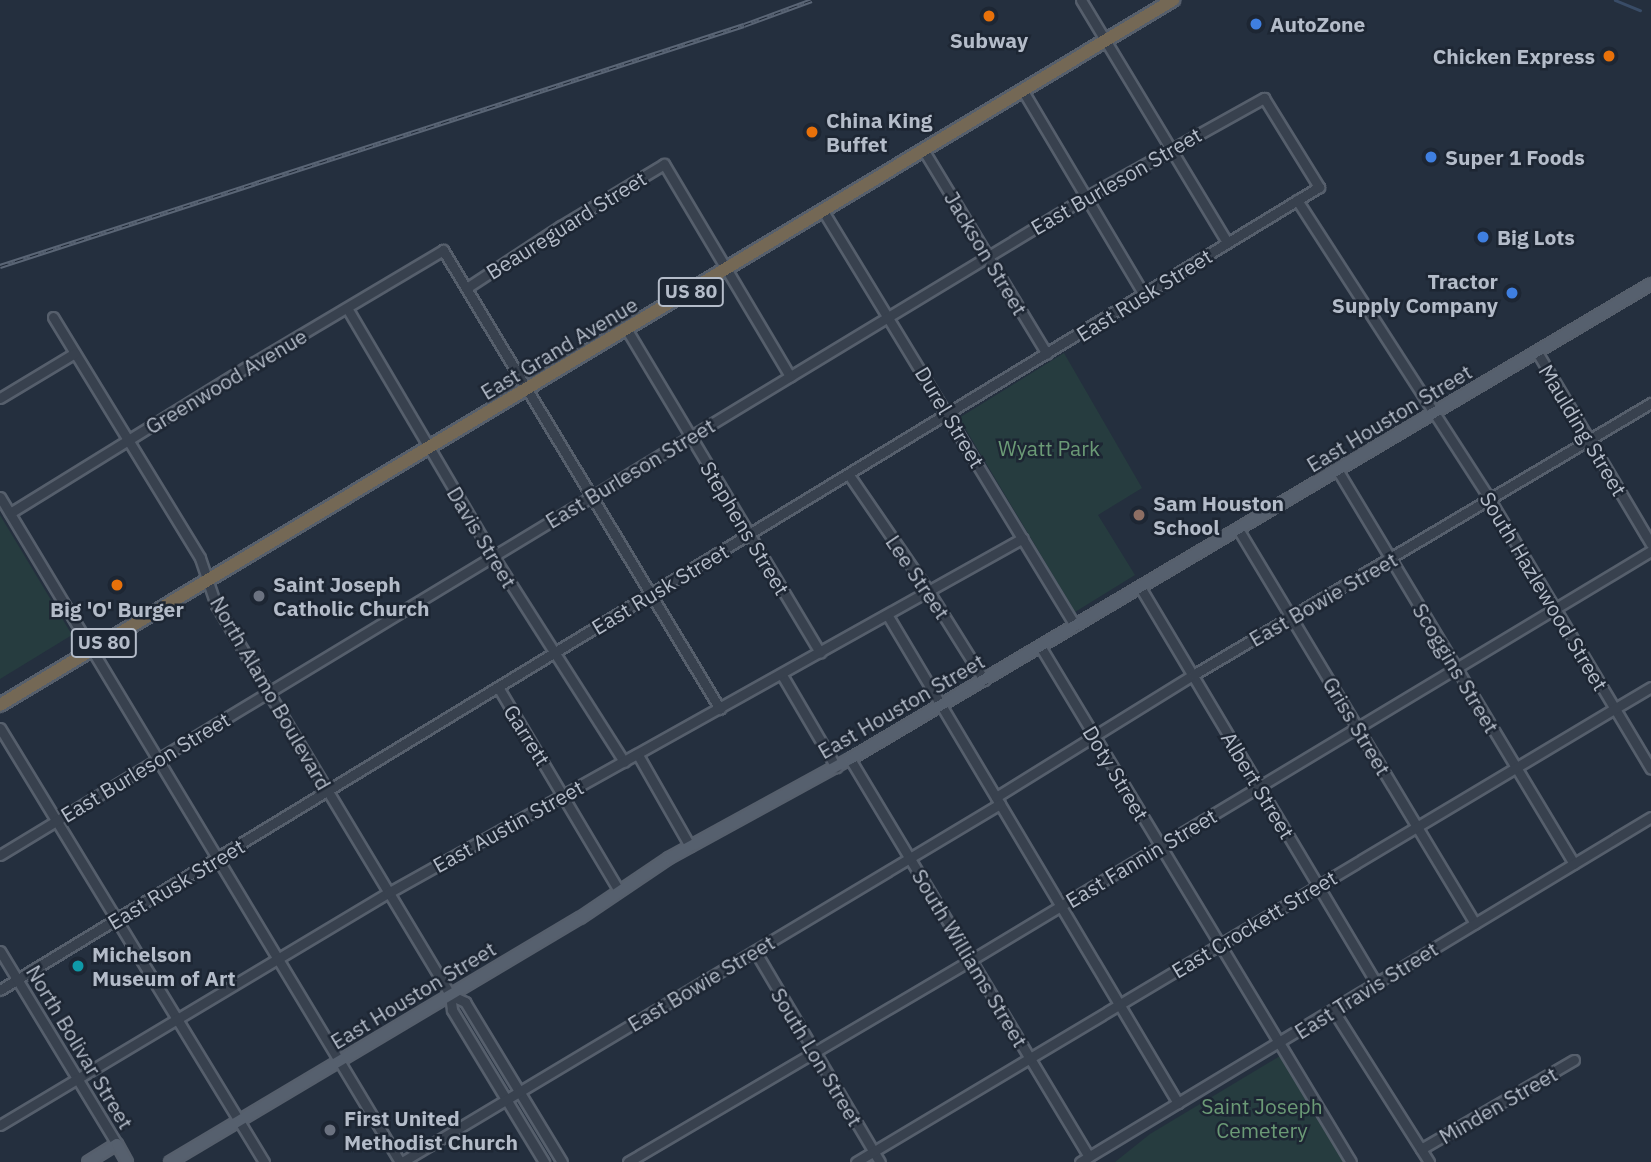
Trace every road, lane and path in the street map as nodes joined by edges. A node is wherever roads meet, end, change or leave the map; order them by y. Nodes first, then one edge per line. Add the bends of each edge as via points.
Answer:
1 (1081, 0) edge
2 (1173, 0) edge
3 (1105, 41) junction
4 (1023, 91) junction
5 (1170, 148) junction
6 (924, 151) junction
7 (1319, 187) joint
8 (1086, 197) junction
9 (1297, 200) junction
10 (823, 211) junction
11 (1227, 242) junction
12 (988, 257) junction
13 (726, 270) junction
14 (1651, 284) edge
15 (467, 287) junction
16 (1144, 295) junction
17 (347, 308) junction
18 (889, 316) junction
19 (53, 317) dead end
20 (627, 330) junction
21 (1537, 352) junction
22 (75, 353) junction
23 (1048, 354) junction
24 (790, 376) junction
25 (528, 390) junction
26 (0, 398) edge
27 (1651, 403) edge
28 (1433, 414) junction
29 (949, 415) junction
30 (691, 437) junction
31 (129, 440) junction
32 (1590, 440) junction
33 (430, 449) junction
34 (1338, 471) junction
35 (849, 475) junction
36 (592, 495) junction
37 (0, 497) edge
38 (1490, 500) junction
39 (10, 513) junction
40 (1238, 529) junction
41 (749, 534) junction
42 (1023, 538) junction
43 (1651, 544) edge
44 (1651, 551) edge
45 (493, 556) junction
46 (1390, 559) junction
47 (208, 582) junction
48 (1140, 587) junction
49 (929, 592) junction
50 (650, 594) junction
51 (1555, 608) junction
52 (888, 616) junction
53 (1291, 617) junction
54 (1074, 625) junction
55 (1040, 646) junction
56 (92, 650) junction
57 (820, 653) junction
58 (553, 654) junction
59 (1456, 668) junction
60 (782, 675) junction
61 (1193, 675) junction
62 (984, 680) junction
63 (498, 687) junction
64 (1651, 687) edge
65 (269, 693) junction
66 (0, 705) edge
67 (942, 705) junction
68 (1614, 708) junction
69 (720, 709) junction
70 (1357, 727) junction
71 (0, 728) edge
72 (1094, 736) junction
73 (638, 755) junction
74 (850, 759) junction
75 (158, 760) junction
76 (624, 762) junction
77 (835, 767) junction
78 (1516, 767) junction
79 (1651, 769) edge
80 (1259, 786) junction
81 (328, 792) junction
82 (564, 795) junction
83 (998, 801) junction
84 (1651, 817) edge
85 (57, 821) junction
86 (1417, 827) junction
87 (690, 846) junction
88 (1160, 846) junction
89 (0, 855) edge
90 (217, 859) junction
91 (910, 859) junction
92 (1574, 864) junction
93 (1318, 886) junction
94 (619, 891) junction
95 (388, 893) junction
96 (1061, 906) junction
97 (117, 920) junction
98 (1475, 923) junction
99 (1219, 945) junction
100 (0, 951) edge
101 (755, 951) junction
102 (277, 960) junction
103 (971, 960) junction
104 (17, 980) junction
105 (1376, 982) junction
106 (0, 990) edge
107 (450, 995) junction
108 (1120, 1004) junction
109 (1333, 1010) junction
110 (177, 1019) junction
111 (1279, 1044) junction
112 (814, 1052) junction
113 (1031, 1059) junction
114 (1574, 1060) dead end
115 (338, 1062) junction
116 (78, 1079) junction
117 (519, 1092) junction
118 (507, 1099) junction
119 (1178, 1103) junction
120 (239, 1121) junction
121 (0, 1125) edge
122 (117, 1144) junction
123 (1421, 1149) junction
124 (874, 1152) junction
125 (1090, 1157) junction
126 (88, 1162) edge
127 (127, 1162) edge
128 (170, 1162) edge
129 (264, 1162) edge
130 (401, 1162) edge
131 (544, 1162) edge
132 (562, 1162) edge
133 (628, 1162) edge
134 (856, 1162) edge
135 (880, 1162) edge
136 (1080, 1162) edge
137 (1351, 1162) edge
138 (1429, 1162) edge

1 - 3 street
2 - 3 highway, East Grand Avenue / US 80
3 - 4 highway, East Grand Avenue / US 80
3 - 5 street
4 - 6 highway, East Grand Avenue / US 80
4 - 8 street
5 - 7 street, East Burleson Street via 1264,98
5 - 8 street, East Burleson Street
5 - 11 street
6 - 10 highway, East Grand Avenue / US 80
6 - 12 street, Jackson Street
7 - 9 street, East Rusk Street
8 - 12 street, East Burleson Street
8 - 16 street
9 - 11 street, East Rusk Street
9 - 28 street, South Hazlewood Street
10 - 13 highway, East Grand Avenue / US 80
10 - 18 street, Durel Street
11 - 16 street, East Rusk Street
12 - 18 street, East Burleson Street
12 - 23 street, Jackson Street
13 - 15 street, Beaureguard Street via 664,164
13 - 20 highway, East Grand Avenue / US 80
13 - 24 street
14 - 21 main road, East Houston Street
15 - 17 street, Greenwood Avenue via 443,250
15 - 25 street
16 - 23 street, East Rusk Street
17 - 31 street, Greenwood Avenue
17 - 33 street, Davis Street
18 - 24 street, East Burleson Street
18 - 29 street, Durel Street
19 - 22 street, North Alamo Boulevard
20 - 25 highway, East Grand Avenue / US 80
20 - 30 street, Stephens Street
21 - 28 main road, East Houston Street
21 - 32 street, Maulding Street
22 - 26 street
22 - 31 street, North Alamo Boulevard
23 - 29 street, East Rusk Street
24 - 30 street, East Burleson Street
25 - 33 highway, East Grand Avenue / US 80
25 - 36 street
27 - 32 street, East Bowie Street
28 - 34 main road, East Houston Street
28 - 38 street, South Hazlewood Street
29 - 35 street, East Rusk Street
29 - 42 street, Durel Street
30 - 36 street, East Burleson Street
30 - 41 street, Stephens Street
31 - 39 street, Greenwood Avenue
31 - 47 street, North Alamo Boulevard via 200,558
32 - 38 street, East Bowie Street
32 - 43 street, Maulding Street
33 - 45 street, Davis Street
33 - 47 highway, East Grand Avenue / US 80
34 - 40 main road, East Houston Street
34 - 46 street, Scoggins Street
35 - 41 street, East Rusk Street
35 - 49 street, Lee Street
36 - 45 street, East Burleson Street
36 - 50 street
37 - 39 street
38 - 46 street, East Bowie Street
38 - 51 street, South Hazlewood Street
39 - 56 street
40 - 48 main road, East Houston Street
40 - 53 street, Griss Street
41 - 50 street, East Rusk Street
41 - 57 street, Stephens Street
42 - 49 street, East Austin Street
42 - 54 street, Durel Street
44 - 51 street, East Fannin Street
45 - 58 street, Davis Street
45 - 65 street, East Burleson Street
46 - 53 street, East Bowie Street
46 - 59 street, Scoggins Street
47 - 56 highway, East Grand Avenue / US 80
47 - 65 street, North Alamo Boulevard via 216,605
48 - 54 main road, East Houston Street
48 - 61 street, Albert Street
49 - 52 street, East Austin Street
49 - 62 street, Lee Street
50 - 58 street, East Rusk Street
50 - 69 street
51 - 59 street, East Fannin Street
51 - 68 street, South Hazlewood Street
52 - 57 street, East Austin Street
52 - 67 street
53 - 61 street, East Bowie Street
53 - 70 street, Griss Street
54 - 55 main road, East Houston Street
55 - 62 main road, East Houston Street
55 - 72 street, Doty Street
56 - 66 highway, East Grand Avenue / US 80
56 - 75 street
57 - 60 street, East Austin Street
58 - 63 street, East Rusk Street
58 - 76 street, Davis Street
59 - 70 street, East Fannin Street
59 - 78 street, Scoggins Street
60 - 69 street, East Austin Street
60 - 77 street
61 - 72 street, East Bowie Street
61 - 80 street, Albert Street
62 - 67 main road, East Houston Street
63 - 81 street, East Rusk Street
63 - 82 street, Garrett
64 - 68 street, East Crockett Street
65 - 75 street, East Burleson Street
65 - 81 street, North Alamo Boulevard
67 - 74 main road, East Houston Street
67 - 83 street
68 - 78 street, East Crockett Street
68 - 79 street, South Hazlewood Street
69 - 73 street, East Austin Street
70 - 80 street, East Fannin Street
70 - 86 street, Griss Street
71 - 85 street
72 - 83 street, East Bowie Street
72 - 88 street, Doty Street
73 - 76 street, East Austin Street
73 - 87 street
74 - 77 main road, East Houston Street
74 - 91 street, South Williams Street
75 - 85 street, East Burleson Street
75 - 90 street
76 - 82 street, East Austin Street
77 - 87 main road, East Houston Street
78 - 86 street, East Crockett Street
78 - 92 street, Scoggins Street
80 - 88 street, East Fannin Street
80 - 93 street, Albert Street
81 - 90 street, East Rusk Street
81 - 95 street, North Alamo Boulevard
82 - 94 street, Garrett
82 - 95 street, East Austin Street
83 - 91 street, East Bowie Street
83 - 96 street
84 - 92 street, East Travis Street
85 - 89 street, East Burleson Street
85 - 97 street
86 - 93 street, East Crockett Street
86 - 98 street, Griss Street
87 - 94 main road, East Houston Street
88 - 96 street, East Fannin Street
88 - 99 street, Doty Street
90 - 97 street, East Rusk Street
90 - 102 street
91 - 101 street, East Bowie Street
91 - 103 street, South Williams Street
92 - 98 street, East Travis Street
93 - 99 street, East Crockett Street
93 - 105 street, Albert Street
94 - 107 main road, East Houston Street
95 - 102 street, East Austin Street
95 - 107 street, North Alamo Boulevard
96 - 103 street, East Fannin Street
96 - 108 street
97 - 104 street, East Rusk Street
97 - 110 street
98 - 105 street, East Travis Street
99 - 108 street, East Crockett Street
99 - 111 street, Doty Street
100 - 104 street, North Bolivar Street
101 - 112 street, South Lon Street
101 - 117 street, East Bowie Street
102 - 110 street, East Austin Street
102 - 115 street
103 - 112 street, East Fannin Street
103 - 113 street, South Williams Street
104 - 106 street, East Rusk Street
104 - 116 street, North Bolivar Street
105 - 109 street, East Travis Street
107 - 115 main road, East Houston Street
107 - 117 street via 465,1002
107 - 118 street via 452,1010
108 - 113 street, East Crockett Street
108 - 119 street
109 - 111 street, East Travis Street
109 - 123 street
110 - 116 street, East Austin Street
110 - 120 street
111 - 119 street, East Travis Street
111 - 137 street, Doty Street
112 - 124 street, South Lon Street
112 - 133 street, East Fannin Street
113 - 124 street, East Crockett Street
113 - 125 street, South Williams Street
114 - 123 street, Minden Street
115 - 120 main road, East Houston Street
115 - 130 street
116 - 121 street, East Austin Street
116 - 122 street, North Bolivar Street
117 - 118 street, East Bowie Street
117 - 132 street
118 - 130 street, East Bowie Street
118 - 131 street
119 - 125 street, East Travis Street
120 - 128 main road, East Houston Street
120 - 129 street
122 - 126 main road
122 - 127 main road, North Bolivar Street
123 - 138 street
124 - 134 street, East Crockett Street
124 - 135 street, South Lon Street
125 - 136 street, East Travis Street

